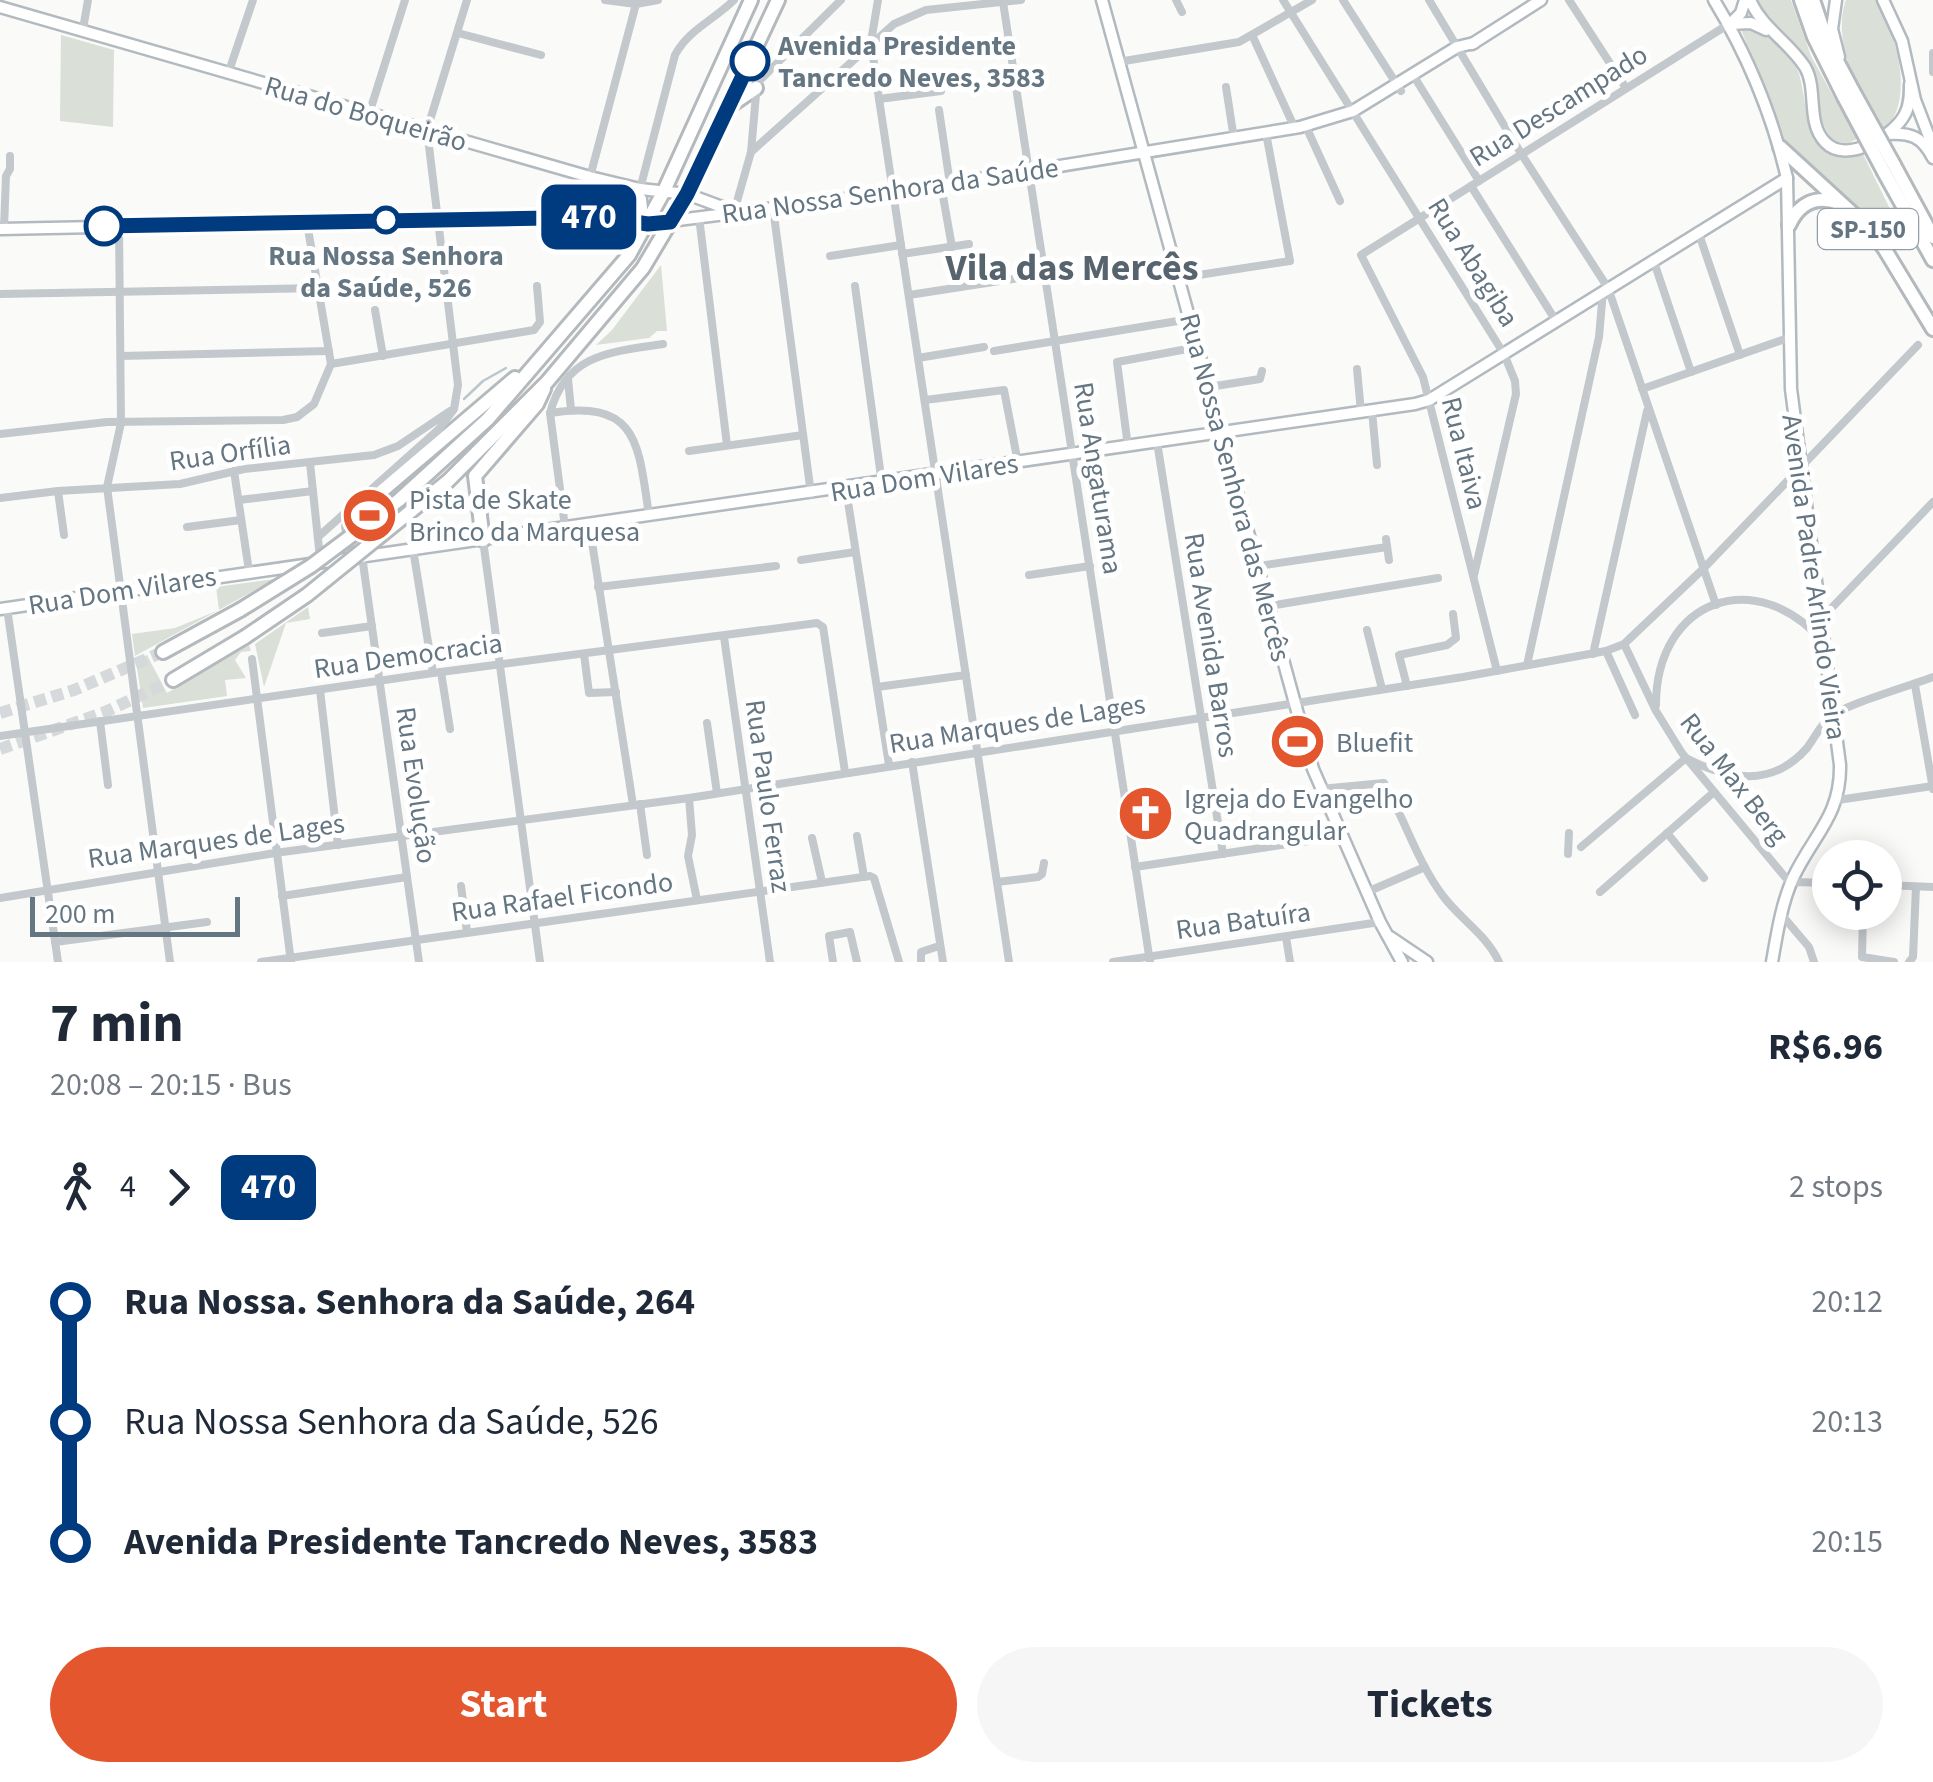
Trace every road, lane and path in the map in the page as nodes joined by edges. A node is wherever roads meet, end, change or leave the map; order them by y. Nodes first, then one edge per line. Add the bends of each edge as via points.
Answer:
1 (88, 0) edge
2 (253, 0) edge
3 (405, 0) edge
4 (467, 0) edge
5 (605, 0) edge
6 (658, 0) edge
7 (734, 0) edge
8 (750, 0) edge
9 (778, 0) edge
10 (841, 0) edge
11 (878, 0) edge
12 (1021, 0) edge
13 (1102, 0) edge
14 (1176, 0) edge
15 (1283, 0) edge
16 (1312, 0) edge
17 (1343, 0) edge
18 (1428, 0) edge
19 (1541, 0) edge
20 (1569, 0) edge
21 (1714, 0) edge
22 (1748, 0) edge
23 (1800, 0) edge
24 (1813, 0) edge
25 (1836, 0) edge
26 (1883, 0) edge
27 (1003, 2) edge
28 (636, 4) junction
29 (0, 7) edge
30 (1182, 12) dead end
31 (1292, 13) junction
32 (1729, 24) junction
33 (83, 29) junction
34 (458, 32) junction
35 (1774, 34) junction
36 (1252, 37) junction
37 (871, 42) junction
38 (1459, 50) junction
39 (1933, 52) edge
40 (541, 55) dead end
41 (1118, 62) junction
42 (1843, 72) junction
43 (1933, 72) edge
44 (228, 74) junction
45 (1415, 78) junction
46 (758, 83) junction
47 (1910, 84) junction
48 (1226, 88) dead end
49 (1399, 88) junction
50 (1626, 88) junction
51 (942, 91) dead end
52 (1849, 94) junction
53 (879, 99) junction
54 (728, 108) junction
55 (939, 110) dead end
56 (369, 114) junction
57 (1355, 114) junction
58 (1292, 122) dead end
59 (428, 130) junction
60 (1308, 130) junction
61 (1886, 134) junction
62 (1266, 135) junction
63 (1237, 139) junction
64 (1780, 147) junction
65 (1933, 147) edge
66 (751, 152) junction
67 (1143, 153) junction
68 (1522, 154) junction
69 (10, 156) dead end
70 (1933, 158) edge
71 (1889, 169) junction
72 (1030, 172) junction
73 (590, 177) junction
74 (1787, 178) junction
75 (945, 184) junction
76 (1475, 184) junction
77 (625, 186) junction
78 (640, 189) junction
79 (664, 191) junction
80 (893, 193) junction
81 (687, 194) junction
82 (1340, 201) dead end
83 (1844, 205) junction
84 (773, 208) junction
85 (734, 212) junction
86 (600, 217) junction
87 (699, 217) junction
88 (1420, 218) junction
89 (437, 219) junction
90 (624, 220) junction
91 (307, 222) junction
92 (670, 222) junction
93 (648, 224) junction
94 (1789, 225) junction
95 (120, 226) junction
96 (2, 228) edge
97 (1698, 231) junction
98 (1933, 237) edge
99 (969, 244) dead end
100 (952, 246) junction
101 (902, 249) junction
102 (629, 254) junction
103 (1361, 255) joint
104 (830, 256) dead end
105 (1654, 259) junction
106 (1933, 260) edge
107 (1046, 274) junction
108 (1179, 278) junction
109 (537, 286) dead end
110 (856, 286) dead end
111 (319, 288) junction
112 (1606, 290) junction
113 (119, 293) junction
114 (0, 294) edge
115 (909, 295) junction
116 (375, 310) dead end
117 (1190, 319) junction
118 (1556, 321) junction
119 (1933, 330) edge
120 (1788, 338) junction
121 (1056, 343) junction
122 (452, 344) junction
123 (663, 344) dead end
124 (1918, 344) dead end
125 (984, 347) dead end
126 (1198, 347) junction
127 (330, 351) junction
128 (994, 351) dead end
129 (1504, 354) junction
130 (1740, 355) junction
131 (120, 356) junction
132 (383, 356) junction
133 (540, 358) junction
134 (918, 358) junction
135 (331, 364) junction
136 (1356, 369) dead end
137 (1262, 371) dead end
138 (1691, 372) junction
139 (568, 379) junction
140 (547, 382) junction
141 (1209, 388) junction
142 (1642, 389) junction
143 (924, 400) junction
144 (1429, 400) junction
145 (1648, 406) junction
146 (454, 409) junction
147 (571, 410) junction
148 (1366, 412) junction
149 (550, 413) junction
150 (121, 423) junction
151 (1222, 433) junction
152 (0, 434) edge
153 (803, 436) junction
154 (1157, 442) junction
155 (727, 445) junction
156 (1128, 446) junction
157 (689, 451) dead end
158 (1073, 455) junction
159 (310, 463) junction
160 (1018, 463) junction
161 (1377, 464) dead end
162 (1800, 465) junction
163 (234, 471) junction
164 (936, 475) junction
165 (882, 484) junction
166 (107, 487) junction
167 (846, 489) junction
168 (313, 490) junction
169 (58, 491) junction
170 (811, 494) junction
171 (0, 498) edge
172 (238, 500) junction
173 (1933, 502) edge
174 (351, 506) junction
175 (648, 516) junction
176 (241, 520) junction
177 (589, 523) junction
178 (565, 526) junction
179 (187, 527) dead end
180 (64, 534) dead end
181 (318, 537) junction
182 (482, 540) junction
183 (413, 549) junction
184 (856, 552) junction
185 (357, 556) junction
186 (321, 560) junction
187 (801, 560) dead end
188 (1390, 560) dead end
189 (776, 566) dead end
190 (1090, 566) junction
191 (1258, 566) junction
192 (1703, 569) junction
193 (248, 571) junction
194 (1029, 575) dead end
195 (1474, 575) junction
196 (1438, 578) dead end
197 (598, 586) junction
198 (120, 589) junction
199 (1716, 604) junction
200 (1269, 606) junction
201 (3, 608) edge
202 (1453, 614) dead end
203 (1822, 619) junction
204 (372, 626) junction
205 (1367, 630) dead end
206 (322, 633) dead end
207 (724, 637) junction
208 (1624, 644) junction
209 (1824, 644) junction
210 (609, 651) junction
211 (1606, 651) junction
212 (163, 652) tunnel mouth
213 (584, 654) junction
214 (1593, 654) junction
215 (252, 659) dead end
216 (499, 664) junction
217 (1526, 665) junction
218 (1497, 671) junction
219 (437, 672) junction
220 (966, 675) junction
221 (1933, 677) edge
222 (173, 680) tunnel mouth
223 (380, 681) junction
224 (1914, 684) junction
225 (1408, 686) junction
226 (877, 687) junction
227 (1382, 689) junction
228 (320, 690) junction
229 (616, 692) junction
230 (259, 699) junction
231 (1295, 703) junction
232 (1656, 711) junction
233 (1635, 715) dead end
234 (1832, 715) junction
235 (136, 716) junction
236 (1200, 718) junction
237 (100, 721) junction
238 (707, 723) dead end
239 (1116, 729) junction
240 (450, 730) dead end
241 (22, 733) junction
242 (0, 736) edge
243 (977, 752) junction
244 (1686, 758) junction
245 (912, 762) junction
246 (889, 765) junction
247 (850, 771) junction
248 (108, 785) dead end
249 (1933, 787) edge
250 (746, 789) junction
251 (1320, 789) junction
252 (1714, 792) junction
253 (717, 793) junction
254 (688, 798) junction
255 (1838, 800) junction
256 (637, 804) junction
257 (521, 820) junction
258 (1569, 833) dead end
259 (1667, 833) junction
260 (401, 836) junction
261 (857, 836) dead end
262 (1341, 836) junction
263 (812, 838) dead end
264 (338, 844) junction
265 (1581, 847) dead end
266 (275, 853) junction
267 (1223, 854) junction
268 (1568, 854) dead end
269 (646, 855) dead end
270 (1044, 863) dead end
271 (1135, 867) junction
272 (1425, 867) junction
273 (158, 872) junction
274 (867, 876) junction
275 (406, 877) junction
276 (1704, 878) dead end
277 (822, 882) junction
278 (997, 882) junction
279 (1791, 882) junction
280 (1812, 883) edge
281 (461, 886) dead end
282 (1902, 886) edge
283 (1916, 886) junction
284 (1933, 887) edge
285 (46, 888) junction
286 (759, 890) junction
287 (1368, 892) junction
288 (1600, 892) dead end
289 (282, 896) junction
290 (0, 898) edge
291 (697, 900) junction
292 (1781, 914) junction
293 (206, 922) dead end
294 (534, 923) junction
295 (165, 926) junction
296 (1383, 928) junction
297 (1863, 930) edge
298 (467, 932) junction
299 (1286, 937) junction
300 (416, 939) junction
301 (55, 942) junction
302 (940, 946) junction
303 (1150, 959) edge
304 (291, 960) edge
305 (1414, 961) edge
306 (58, 962) edge
307 (170, 962) edge
308 (261, 962) edge
309 (418, 962) edge
310 (540, 962) edge
311 (770, 962) edge
312 (833, 962) edge
313 (858, 962) edge
314 (899, 962) edge
315 (921, 962) edge
316 (943, 962) edge
317 (1009, 962) edge
318 (1113, 962) edge
319 (1290, 962) edge
320 (1499, 962) edge
321 (1772, 962) edge
322 (1814, 962) edge
323 (1894, 962) edge
324 (1910, 962) edge

1 - 33 street
2 - 44 street
3 - 56 street
4 - 34 street
5 - 28 street
6 - 28 street
7 - 78 street via 687,36 675,55
8 - 79 highway
9 - 54 highway
10 - 46 street
11 - 37 street
12 - 27 street
13 - 41 main road, Rua Nossa Senhora das Mercês
14 - 30 street
15 - 31 street, Rua Abagiba
16 - 31 street
17 - 49 street
18 - 38 street
19 - 38 main road, Rua Nossa Senhora da Saúde
20 - 50 street
21 - 32 main road, Avenida Padre Arlindo Vieira
22 - 32 main road
22 - 35 main road
23 - 52 highway, SP-150 via 1814,38
24 - 42 highway, SP-150
25 - 42 main road via 1832,30
26 - 47 main road via 1902,41
27 - 37 street via 926,10
27 - 72 street, Rua Angaturama
28 - 73 street
29 - 33 main road, Rua do Boqueirão
31 - 36 street
31 - 57 street, Rua Abagiba
32 - 35 main road
32 - 50 street, Rua Descampado
32 - 64 main road, Avenida Padre Arlindo Vieira
33 - 44 main road, Rua do Boqueirão
34 - 40 street
34 - 59 street
35 - 61 main road via 1806,69 1825,143 1854,150
36 - 41 street
36 - 58 street
37 - 53 street
37 - 66 street
38 - 45 main road, Rua Nossa Senhora da Saúde
38 - 68 street
39 - 43 street
41 - 67 main road, Rua Nossa Senhora das Mercês
42 - 52 highway, SP-150
44 - 56 main road, Rua do Boqueirão
45 - 49 main road, Rua Nossa Senhora da Saúde
45 - 76 street
46 - 54 highway
46 - 66 street
47 - 61 main road via 1904,115
47 - 65 main road
48 - 63 street
49 - 57 main road, Rua Nossa Senhora da Saúde
50 - 68 street, Rua Descampado
51 - 53 street
52 - 71 highway, SP-150, bridge
53 - 80 street
54 - 81 highway
55 - 75 street
56 - 59 main road, Rua do Boqueirão
57 - 60 main road, Rua Nossa Senhora da Saúde
57 - 62 main road, Rua Nossa Senhora da Saúde
57 - 88 street, Rua Abagiba
59 - 73 main road, Rua do Boqueirão
59 - 89 street
60 - 62 main road, Rua Nossa Senhora da Saúde
60 - 82 street
61 - 70 main road via 1918,137
62 - 63 main road, Rua Nossa Senhora da Saúde
62 - 108 street via 1290,261
63 - 67 main road, Rua Nossa Senhora da Saúde
64 - 74 main road, Avenida Padre Arlindo Vieira
64 - 83 highway, SP-150
66 - 85 street
67 - 72 main road, Rua Nossa Senhora da Saúde
67 - 108 main road, Rua Nossa Senhora das Mercês
68 - 76 street, Rua Descampado
68 - 112 street
69 - 96 street
71 - 98 highway, SP-150
71 - 106 highway, SP-150
72 - 75 main road, Rua Nossa Senhora da Saúde
72 - 107 street, Rua Angaturama
73 - 77 main road, Rua do Boqueirão
74 - 94 main road, Avenida Padre Arlindo Vieira
74 - 97 main road, Rua Dom Vilares
75 - 80 main road, Rua Nossa Senhora da Saúde
75 - 100 street
76 - 88 street, Rua Descampado
76 - 118 street
77 - 78 main road, Rua do Boqueirão
77 - 86 main road via 641,199 642,209
78 - 79 main road, Rua do Boqueirão
79 - 81 main road, Rua do Boqueirão
79 - 93 highway
80 - 84 main road, Rua Nossa Senhora da Saúde
80 - 101 street
81 - 85 main road, Rua do Boqueirão
81 - 92 highway
83 - 94 highway via 1808,202
83 - 119 highway, SP-150 via 1884,248
84 - 85 main road, Rua Nossa Senhora da Saúde
84 - 153 street
85 - 87 main road, Rua Nossa Senhora da Saúde
86 - 89 main road, Rua Nossa Senhora da Saúde
86 - 90 main road, Rua Nossa Senhora da Saúde
87 - 92 main road, Rua Nossa Senhora da Saúde
87 - 155 street
88 - 103 street, Rua Descampado
88 - 129 street, Rua Abagiba
89 - 91 main road, Rua Nossa Senhora da Saúde
89 - 122 street
90 - 93 main road, Rua Nossa Senhora da Saúde
90 - 102 highway
91 - 95 main road, Rua Nossa Senhora da Saúde
91 - 111 street
92 - 93 main road, Rua Nossa Senhora da Saúde
92 - 140 highway via 634,280
93 - 102 highway
94 - 120 main road, Avenida Padre Arlindo Vieira
95 - 96 main road, Rua Nossa Senhora da Saúde
95 - 113 street
97 - 105 main road, Rua Dom Vilares
97 - 130 street
99 - 100 street
100 - 101 street
101 - 104 street
101 - 115 street
102 - 133 highway
103 - 144 street, Rua Itaiva via 1416,360
105 - 112 main road, Rua Dom Vilares
105 - 138 street
107 - 115 street
107 - 121 street, Rua Angaturama
108 - 117 main road, Rua Nossa Senhora das Mercês
109 - 122 street via 540,322 534,330
110 - 165 street
111 - 113 street
111 - 127 street
112 - 118 main road, Rua Dom Vilares
112 - 142 street
112 - 217 street
113 - 114 street
113 - 131 street
115 - 134 street
116 - 132 street
117 - 121 street
117 - 126 main road, Rua Nossa Senhora das Mercês
118 - 129 main road, Rua Dom Vilares
120 - 130 street
120 - 162 main road, Avenida Padre Arlindo Vieira
121 - 128 street
121 - 158 street, Rua Angaturama
122 - 132 street
122 - 146 street
123 - 139 street via 599,354
124 - 162 street, Rua Marques de Lages
125 - 134 street
126 - 141 main road, Rua Nossa Senhora das Mercês
126 - 156 street via 1117,362
127 - 131 street
127 - 135 street
129 - 144 main road, Rua Dom Vilares
129 - 195 street, Rua Abagiba via 1516,394
130 - 138 street
131 - 150 street
132 - 135 street
133 - 185 highway via 362,508 355,526
133 - 212 highway, bridge via 488,419 399,500 311,566
134 - 143 street
135 - 150 street via 314,404 297,418
136 - 148 street
137 - 141 street via 1260,378
138 - 142 street
139 - 147 street
139 - 149 street
140 - 182 highway via 538,404 475,476
140 - 222 highway, bridge via 448,481 307,595
141 - 151 main road, Rua Nossa Senhora das Mercês
142 - 145 street
143 - 160 street via 1002,388
143 - 164 street
144 - 148 main road, Rua Dom Vilares
144 - 195 street, Rua Itaiva
145 - 192 street
145 - 214 street
146 - 159 street, Rua Orfília via 391,450
146 - 174 street
147 - 149 street
147 - 175 street via 604,412 628,432 639,454
148 - 151 main road, Rua Dom Vilares
148 - 161 street
149 - 178 street
150 - 152 street
150 - 166 street
151 - 154 main road, Rua Dom Vilares
151 - 191 main road, Rua Nossa Senhora das Mercês
153 - 155 street
153 - 170 street
154 - 156 main road, Rua Dom Vilares
154 - 236 street, Rua Avenida Barros
155 - 157 street
156 - 158 main road, Rua Dom Vilares
158 - 160 main road, Rua Dom Vilares
158 - 190 street, Rua Angaturama
159 - 163 street, Rua Orfília
159 - 168 street
160 - 164 main road, Rua Dom Vilares
162 - 192 street, Rua Marques de Lages
162 - 203 main road, Avenida Padre Arlindo Vieira
163 - 166 street, Rua Orfília via 180,484
163 - 172 street
164 - 165 main road, Rua Dom Vilares
164 - 220 street
165 - 167 main road, Rua Dom Vilares
166 - 169 street, Rua Orfília
166 - 198 street
167 - 170 main road, Rua Dom Vilares
167 - 184 street
168 - 172 street
168 - 181 street
169 - 171 street, Rua Orfília
169 - 180 street
170 - 175 main road, Rua Dom Vilares
172 - 176 street
173 - 203 street
174 - 181 street
174 - 185 street, Rua Evolução via 345,527
175 - 177 main road, Rua Dom Vilares
176 - 179 street
176 - 193 street
177 - 178 main road, Rua Dom Vilares
177 - 197 street
178 - 182 main road, Rua Dom Vilares
181 - 186 street
182 - 183 main road, Rua Dom Vilares
182 - 216 street
183 - 185 main road, Rua Dom Vilares
183 - 219 street
184 - 187 street
184 - 226 street
185 - 186 main road, Rua Dom Vilares
185 - 204 street, Rua Evolução
186 - 193 main road, Rua Dom Vilares
188 - 191 street via 1386,543
189 - 197 street
190 - 194 street
190 - 239 street, Rua Angaturama
191 - 200 main road, Rua Nossa Senhora das Mercês
192 - 199 street
192 - 208 street, Rua Marques de Lages
193 - 198 main road, Rua Dom Vilares
195 - 218 street, Rua Itaiva
196 - 200 street
197 - 210 street
198 - 201 main road, Rua Dom Vilares
198 - 235 street
199 - 209 street via 1773,604
199 - 232 street via 1685,622 1665,648
200 - 231 main road, Rua Nossa Senhora das Mercês
201 - 241 street
202 - 225 street via 1456,638 1448,645 1399,655
203 - 209 main road, Avenida Padre Arlindo Vieira
204 - 206 street
204 - 223 street, Rua Evolução
205 - 227 street
207 - 210 street, Rua Democracia
207 - 247 street, Rua Democracia via 822,625
207 - 250 street, Rua Paulo Ferraz
208 - 211 street, Rua Marques de Lages
208 - 232 street, Rua Max Berg
209 - 234 main road, Avenida Padre Arlindo Vieira
210 - 213 street, Rua Democracia
210 - 229 street
211 - 214 street, Rua Marques de Lages
211 - 233 street
213 - 216 street, Rua Democracia
213 - 229 street via 589,692
214 - 217 street, Rua Marques de Lages
215 - 230 street
216 - 219 street, Rua Democracia
216 - 257 street
217 - 218 street, Rua Marques de Lages
218 - 225 street, Rua Marques de Lages
219 - 223 street, Rua Democracia
219 - 240 street
220 - 226 street
220 - 243 street
221 - 224 street
223 - 228 street, Rua Democracia
223 - 260 street, Rua Evolução
224 - 234 street
224 - 249 street
225 - 227 street, Rua Marques de Lages
226 - 246 street
227 - 231 street, Rua Marques de Lages
228 - 230 street, Rua Democracia
228 - 264 street
229 - 256 street
230 - 235 street, Rua Democracia
230 - 266 street
231 - 236 street, Rua Marques de Lages
231 - 251 main road, Rua Nossa Senhora das Mercês
232 - 244 street, Rua Max Berg
234 - 244 street via 1802,753 1767,775 1728,776
234 - 255 main road, Avenida Padre Arlindo Vieira
235 - 237 street, Rua Democracia
235 - 273 street
236 - 239 street, Rua Marques de Lages
236 - 267 street, Rua Avenida Barros
237 - 241 street, Rua Democracia
237 - 248 street
238 - 253 street
239 - 243 street, Rua Marques de Lages
239 - 271 street, Rua Angaturama
241 - 242 street, Rua Democracia
241 - 285 street
243 - 245 street, Rua Marques de Lages
243 - 278 street
244 - 252 street, Rua Max Berg
244 - 265 street
245 - 246 street, Rua Marques de Lages
245 - 302 street
246 - 247 street, Rua Marques de Lages
247 - 250 street, Rua Marques de Lages
249 - 255 street
250 - 253 street, Rua Marques de Lages
250 - 286 street, Rua Paulo Ferraz
251 - 262 main road, Rua Nossa Senhora das Mercês
251 - 272 street via 1384,783
252 - 259 street
252 - 279 street, Rua Max Berg
253 - 254 street, Rua Marques de Lages
254 - 256 street, Rua Marques de Lages
254 - 291 street via 688,856
255 - 279 main road
256 - 257 street, Rua Marques de Lages
256 - 269 street
257 - 260 street, Rua Marques de Lages
257 - 294 street
258 - 268 street
259 - 276 street
259 - 288 street
260 - 264 street, Rua Marques de Lages
260 - 275 street, Rua Evolução
261 - 274 street
262 - 267 street
262 - 287 main road, Rua Nossa Senhora das Mercês
263 - 277 street
264 - 266 street, Rua Marques de Lages
266 - 273 street, Rua Marques de Lages
266 - 289 street
267 - 271 street
270 - 278 street via 1038,877
271 - 303 street, Rua Angaturama
272 - 287 street
272 - 320 street
273 - 285 street, Rua Marques de Lages
273 - 295 street
274 - 277 street, Rua Rafael Ficondo
274 - 314 street via 874,878
275 - 289 street
275 - 300 street, Rua Evolução
277 - 286 street, Rua Rafael Ficondo
278 - 317 street
279 - 280 street
279 - 292 main road
281 - 298 street
282 - 283 street
283 - 284 street
283 - 324 street
285 - 290 street, Rua Marques de Lages
285 - 301 street
286 - 291 street, Rua Rafael Ficondo
286 - 311 street, Rua Paulo Ferraz
287 - 296 main road, Rua Nossa Senhora das Mercês
289 - 304 street
291 - 294 street, Rua Rafael Ficondo
292 - 321 main road
292 - 322 street
293 - 295 street
294 - 298 street, Rua Rafael Ficondo
294 - 310 street
295 - 301 street
295 - 307 street
296 - 299 street, Rua Batuíra
296 - 305 main road, Rua Nossa Senhora das Mercês
296 - 305 main road
297 - 323 street via 1862,957
298 - 300 street, Rua Rafael Ficondo
299 - 303 street, Rua Batuíra
299 - 319 street
300 - 304 street, Rua Rafael Ficondo
300 - 309 street, Rua Evolução
301 - 306 street
302 - 315 street via 921,952
302 - 316 street
303 - 318 street, Rua Batuíra
304 - 308 street, Rua Rafael Ficondo
312 - 313 street via 830,936 850,932

